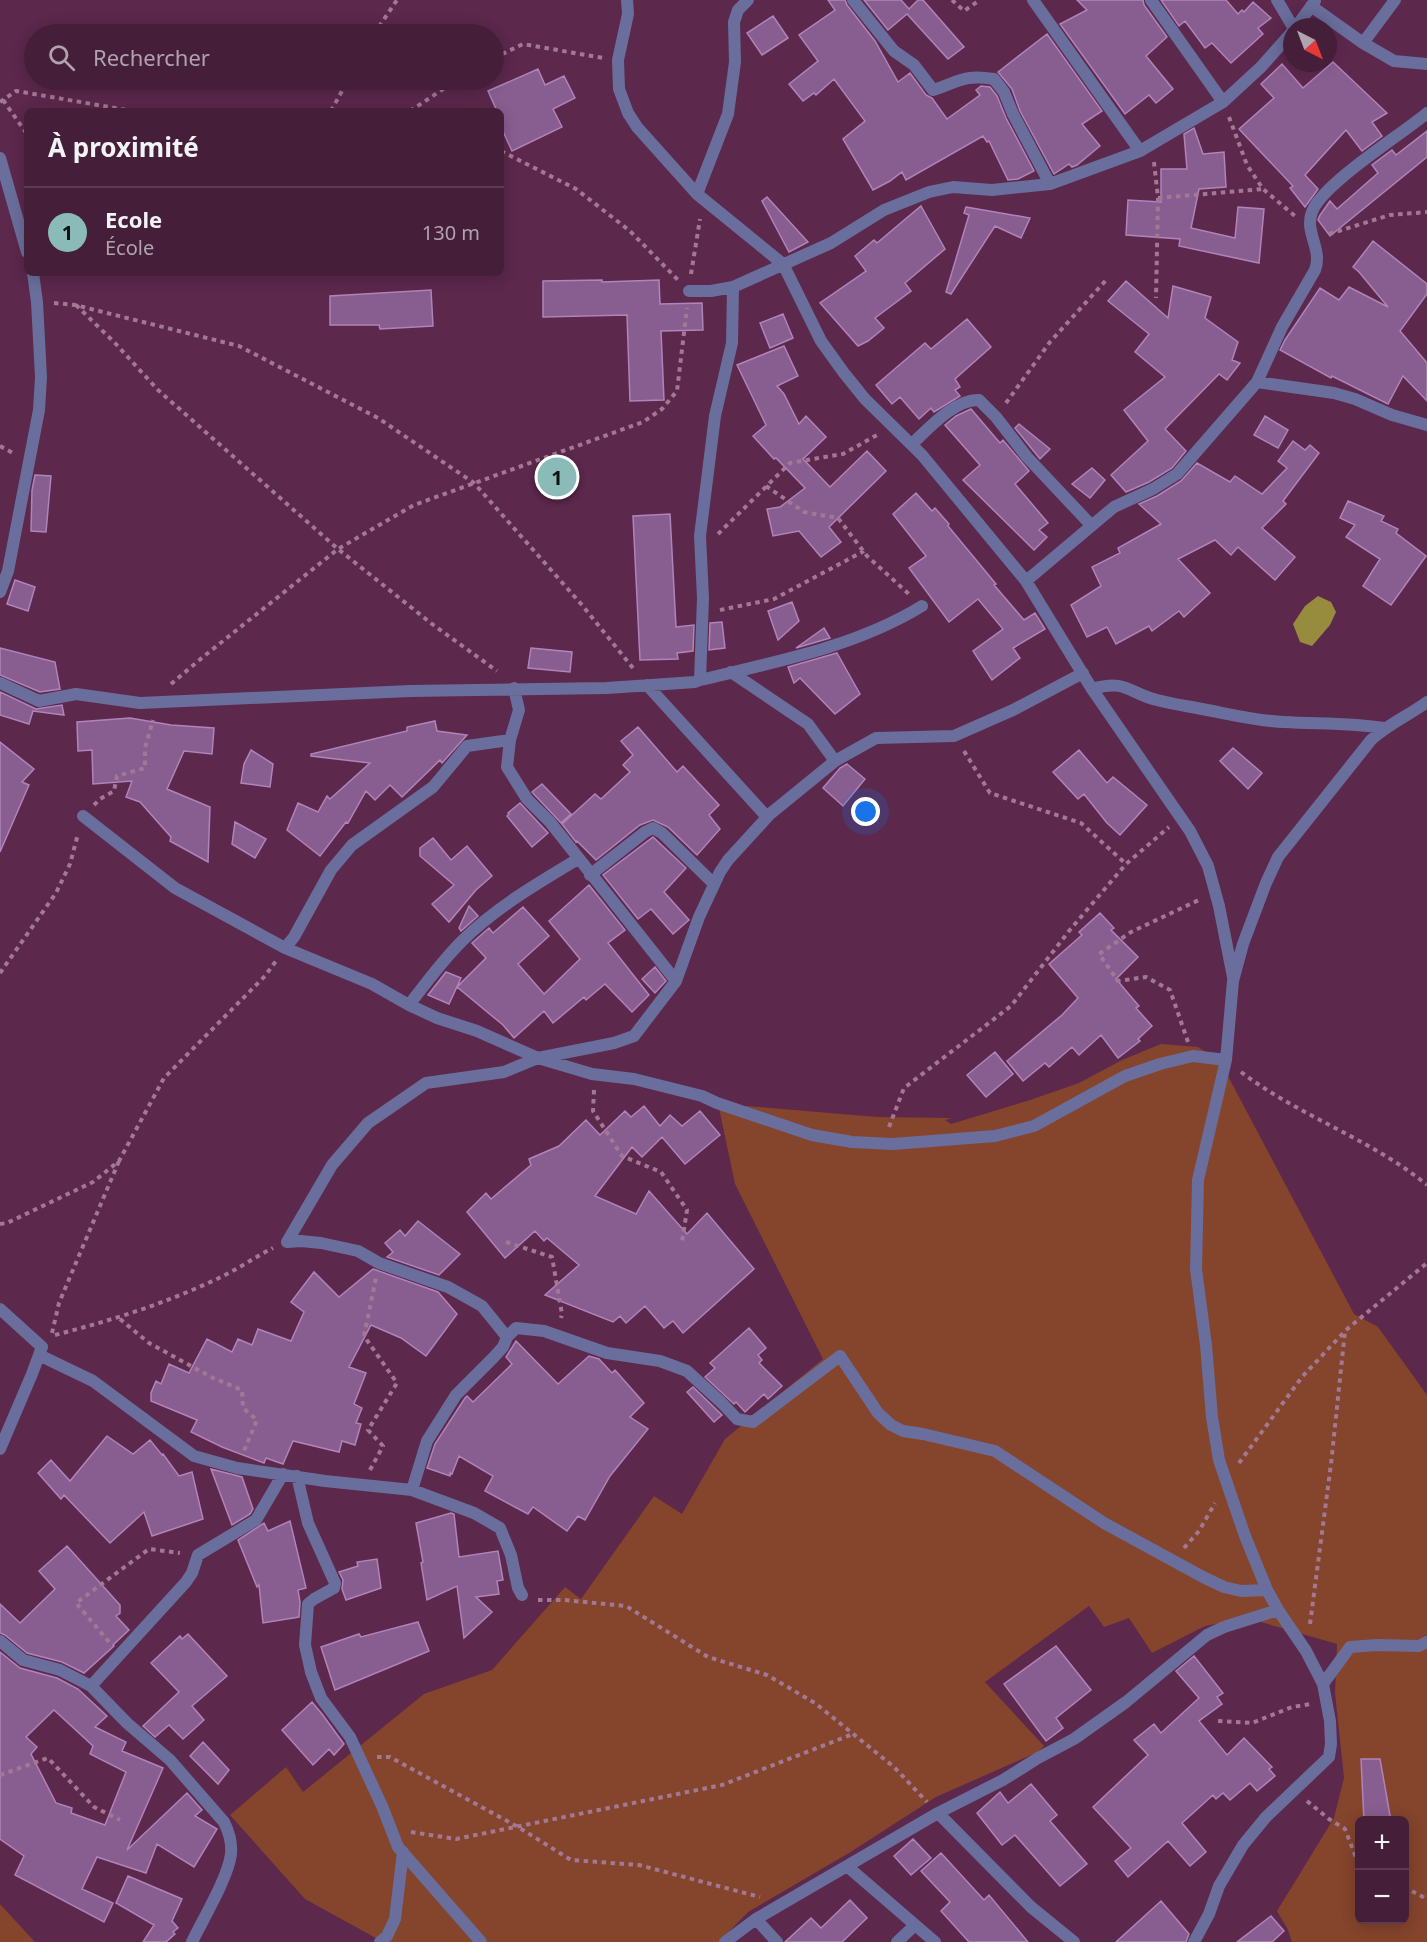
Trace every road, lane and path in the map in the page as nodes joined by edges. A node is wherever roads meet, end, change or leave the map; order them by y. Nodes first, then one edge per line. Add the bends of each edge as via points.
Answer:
1 (397, 0) edge
2 (627, 0) edge
3 (748, 0) edge
4 (853, 0) edge
5 (952, 0) edge
6 (980, 0) edge
7 (1033, 0) edge
8 (1151, 0) edge
9 (1277, 0) edge
10 (1395, 0) edge
11 (1313, 3) edge
12 (1288, 18) edge
13 (1301, 18) edge
14 (381, 24) edge
15 (1283, 42) edge
16 (1363, 43) junction
17 (504, 53) edge
18 (618, 60) junction
19 (1427, 64) edge
20 (343, 90) edge
21 (442, 90) edge
22 (1, 101) edge
23 (1223, 102) junction
24 (115, 108) edge
25 (333, 108) edge
26 (415, 108) edge
27 (1427, 113) edge
28 (24, 130) edge
29 (1152, 143) junction
30 (1140, 151) junction
31 (504, 153) edge
32 (0, 158) edge
33 (1050, 184) junction
34 (1263, 189) junction
35 (697, 194) junction
36 (1158, 198) junction
37 (1427, 212) edge
38 (1312, 234) junction
39 (24, 242) edge
40 (783, 264) junction
41 (33, 276) edge
42 (1108, 278) dead end
43 (733, 287) junction
44 (689, 291) junction
45 (1156, 298) dead end
46 (1257, 381) junction
47 (996, 417) junction
48 (1427, 425) edge
49 (893, 426) junction
50 (912, 444) junction
51 (474, 483) junction
52 (766, 486) junction
53 (1091, 525) junction
54 (338, 549) junction
55 (701, 550) junction
56 (864, 551) junction
57 (1026, 581) junction
58 (0, 592) edge
59 (922, 606) joint
60 (702, 614) junction
61 (731, 672) junction
62 (1083, 673) junction
63 (700, 680) junction
64 (0, 683) edge
65 (647, 685) junction
66 (514, 688) junction
67 (1092, 689) junction
68 (161, 702) junction
69 (1427, 702) edge
70 (1384, 728) junction
71 (954, 736) junction
72 (510, 740) junction
73 (834, 762) junction
74 (83, 816) junction
75 (1181, 817) junction
76 (767, 818) junction
77 (578, 859) junction
78 (1125, 864) junction
79 (590, 875) junction
80 (714, 884) junction
81 (1215, 892) junction
82 (285, 948) junction
83 (0, 973) edge
84 (676, 981) junction
85 (1233, 981) junction
86 (409, 1005) junction
87 (1193, 1056) junction
88 (538, 1058) junction
89 (1226, 1060) junction
90 (592, 1074) junction
91 (882, 1143) junction
92 (119, 1161) junction
93 (1427, 1185) edge
94 (0, 1224) edge
95 (287, 1242) junction
96 (506, 1242) dead end
97 (681, 1242) dead end
98 (379, 1263) junction
99 (1427, 1263) edge
100 (0, 1308) edge
101 (119, 1318) junction
102 (1346, 1330) junction
103 (558, 1335) junction
104 (507, 1337) junction
105 (39, 1355) junction
106 (0, 1449) edge
107 (237, 1468) junction
108 (283, 1474) junction
109 (297, 1476) junction
110 (1226, 1481) junction
111 (362, 1485) junction
112 (412, 1490) junction
113 (1160, 1554) junction
114 (198, 1555) junction
115 (1267, 1590) junction
116 (522, 1595) joint
117 (1278, 1610) junction
118 (0, 1641) edge
119 (1427, 1642) edge
120 (1306, 1651) junction
121 (120, 1654) junction
122 (1323, 1684) junction
123 (91, 1686) junction
124 (1326, 1701) junction
125 (1218, 1721) dead end
126 (854, 1734) junction
127 (359, 1757) junction
128 (0, 1775) edge
129 (1293, 1790) junction
130 (938, 1813) junction
131 (120, 1820) dead end
132 (518, 1827) junction
133 (390, 1828) junction
134 (403, 1852) junction
135 (1355, 1857) edge
136 (848, 1867) junction
137 (1409, 1890) edge
138 (1427, 1899) edge
139 (784, 1903) junction
140 (756, 1919) junction
141 (915, 1925) junction
142 (192, 1942) edge
143 (380, 1942) edge
144 (481, 1942) edge
145 (725, 1942) edge
146 (777, 1942) edge
147 (897, 1942) edge
148 (935, 1942) edge
149 (1074, 1942) edge
150 (1194, 1942) edge

1 - 14 path
2 - 18 street via 628,14
3 - 35 street via 738,10 734,22 735,62 728,114
4 - 33 street via 933,90 968,77 994,80 1004,92
5 - 6 path via 964,11
7 - 30 street
8 - 23 street
9 - 12 street
10 - 16 street
11 - 13 street
11 - 16 street
15 - 23 street
16 - 19 street via 1394,61
17 - 18 path via 522,44
18 - 35 street via 619,89 628,113
20 - 25 path
21 - 26 path
22 - 24 path via 16,91
22 - 28 path
23 - 29 street
23 - 34 path via 1247,165
27 - 38 street via 1316,203 1309,221
29 - 30 street
29 - 36 path
30 - 33 street
31 - 44 path via 576,189 630,231
32 - 39 street
33 - 40 street via 992,190 953,187 929,192 884,210 831,243
34 - 36 path
34 - 38 path
35 - 40 street
35 - 44 path via 700,217
36 - 45 path
37 - 38 path via 1390,215
38 - 46 street via 1318,257 1315,270
40 - 43 street
40 - 49 street via 821,341 865,399
41 - 58 street via 41,377 39,410 8,571
42 - 47 path via 1050,342
43 - 44 street
43 - 55 street via 732,343 715,416
44 - 51 path via 677,391 662,409 643,422
46 - 48 street via 1334,393
46 - 53 street via 1177,474 1114,507
47 - 50 street via 980,400 964,403
47 - 53 street via 1027,457
49 - 50 street
49 - 52 path via 843,454 790,463
50 - 57 street
51 - 54 path via 414,505
51 - 54 path via 378,418 239,346 75,305 158,390
51 - 65 path
52 - 55 path
52 - 56 path via 804,512 838,519
53 - 57 street
54 - 66 path
54 - 68 path via 173,682
55 - 60 street
56 - 59 path
56 - 60 path via 774,599
57 - 62 street
59 - 61 street via 866,634
60 - 63 street
61 - 63 street
61 - 73 street via 808,724
62 - 67 street
62 - 71 street
63 - 65 street
64 - 68 street via 39,701 76,694
65 - 66 street
65 - 76 street
66 - 68 street
66 - 72 street via 519,710
67 - 70 street via 1122,686 1163,702 1281,722
67 - 75 street
68 - 74 path via 145,748 145,768 117,776 114,791
69 - 70 street
70 - 85 street via 1278,857 1243,944
71 - 73 street via 876,738
71 - 78 path via 990,793 1081,823
72 - 77 street via 507,767 527,799
72 - 82 street via 467,746 433,786 352,845 331,870
73 - 76 street
74 - 82 street via 175,888
74 - 83 path via 70,864 56,893
75 - 78 path
75 - 81 street via 1208,866
76 - 80 street via 728,860
77 - 79 street
77 - 86 street via 517,898 463,940
78 - 91 path via 1011,1006 904,1088
79 - 80 street via 653,828
79 - 84 street
80 - 84 street
81 - 85 street
81 - 87 path via 1131,932 1099,954 1118,981 1146,977 1170,990
82 - 86 street via 372,984
82 - 92 path via 265,976 164,1078
84 - 88 street via 634,1036
85 - 89 street
86 - 88 street
87 - 89 street
87 - 91 street via 1125,1076 1034,1126 995,1136
88 - 90 street
88 - 95 street via 504,1072 426,1083 368,1123 332,1165
89 - 93 path via 1255,1083 1406,1168
89 - 110 street via 1198,1180 1196,1269 1212,1417
90 - 91 street via 634,1079 702,1096 812,1135
90 - 97 path via 593,1111 622,1156 661,1172 687,1210
92 - 94 path via 93,1182
92 - 101 path via 59,1303 51,1336
95 - 98 street via 321,1243 358,1251
95 - 101 path via 221,1277
96 - 103 path via 552,1257 562,1314
98 - 104 street via 448,1287 482,1306
98 - 111 path via 364,1336 397,1383 368,1430 382,1446
99 - 102 path
100 - 105 street via 42,1347
101 - 107 path via 149,1343 242,1390 243,1408 257,1420
102 - 110 path via 1302,1377
102 - 120 path
103 - 104 street via 521,1327
103 - 113 street via 607,1353 660,1361 687,1371 737,1419 753,1422 840,1356 878,1413 891,1425 995,1451 1104,1523
104 - 112 street via 503,1347 456,1395 441,1419 428,1441
105 - 106 street
105 - 107 street via 93,1382 194,1456
107 - 108 street
108 - 109 street
108 - 114 street via 256,1520
109 - 111 street
109 - 127 street via 308,1523 335,1583 334,1588 308,1604 304,1645 321,1698 347,1732
110 - 113 path via 1199,1532 1183,1549
110 - 115 street
111 - 112 street
112 - 116 street via 474,1513 500,1528
113 - 115 street via 1224,1587
114 - 121 street via 186,1582
114 - 121 path via 149,1549 76,1603
115 - 117 street
116 - 126 path via 531,1601 626,1606 708,1657 767,1675 815,1703
117 - 120 street
117 - 130 street via 1208,1635 1074,1739
118 - 123 street via 23,1660 60,1670
119 - 122 street via 1419,1646 1350,1647
120 - 122 street
121 - 123 street
122 - 124 street
123 - 142 street via 170,1760 228,1829 228,1867
124 - 125 path via 1292,1707 1252,1723
124 - 129 street via 1329,1757
126 - 130 path via 894,1767
126 - 132 path via 722,1785
127 - 132 path via 390,1757
127 - 133 street
128 - 131 path via 48,1758 94,1807
129 - 135 path via 1345,1829
129 - 150 street via 1243,1845
130 - 136 street
130 - 149 street via 1031,1906
132 - 133 path via 456,1839
132 - 139 path via 571,1860 639,1865
133 - 134 street
134 - 143 street via 395,1919
134 - 144 street
136 - 139 street
136 - 141 street
137 - 138 path
139 - 140 street
140 - 145 street
140 - 146 street
141 - 147 street
141 - 148 street

